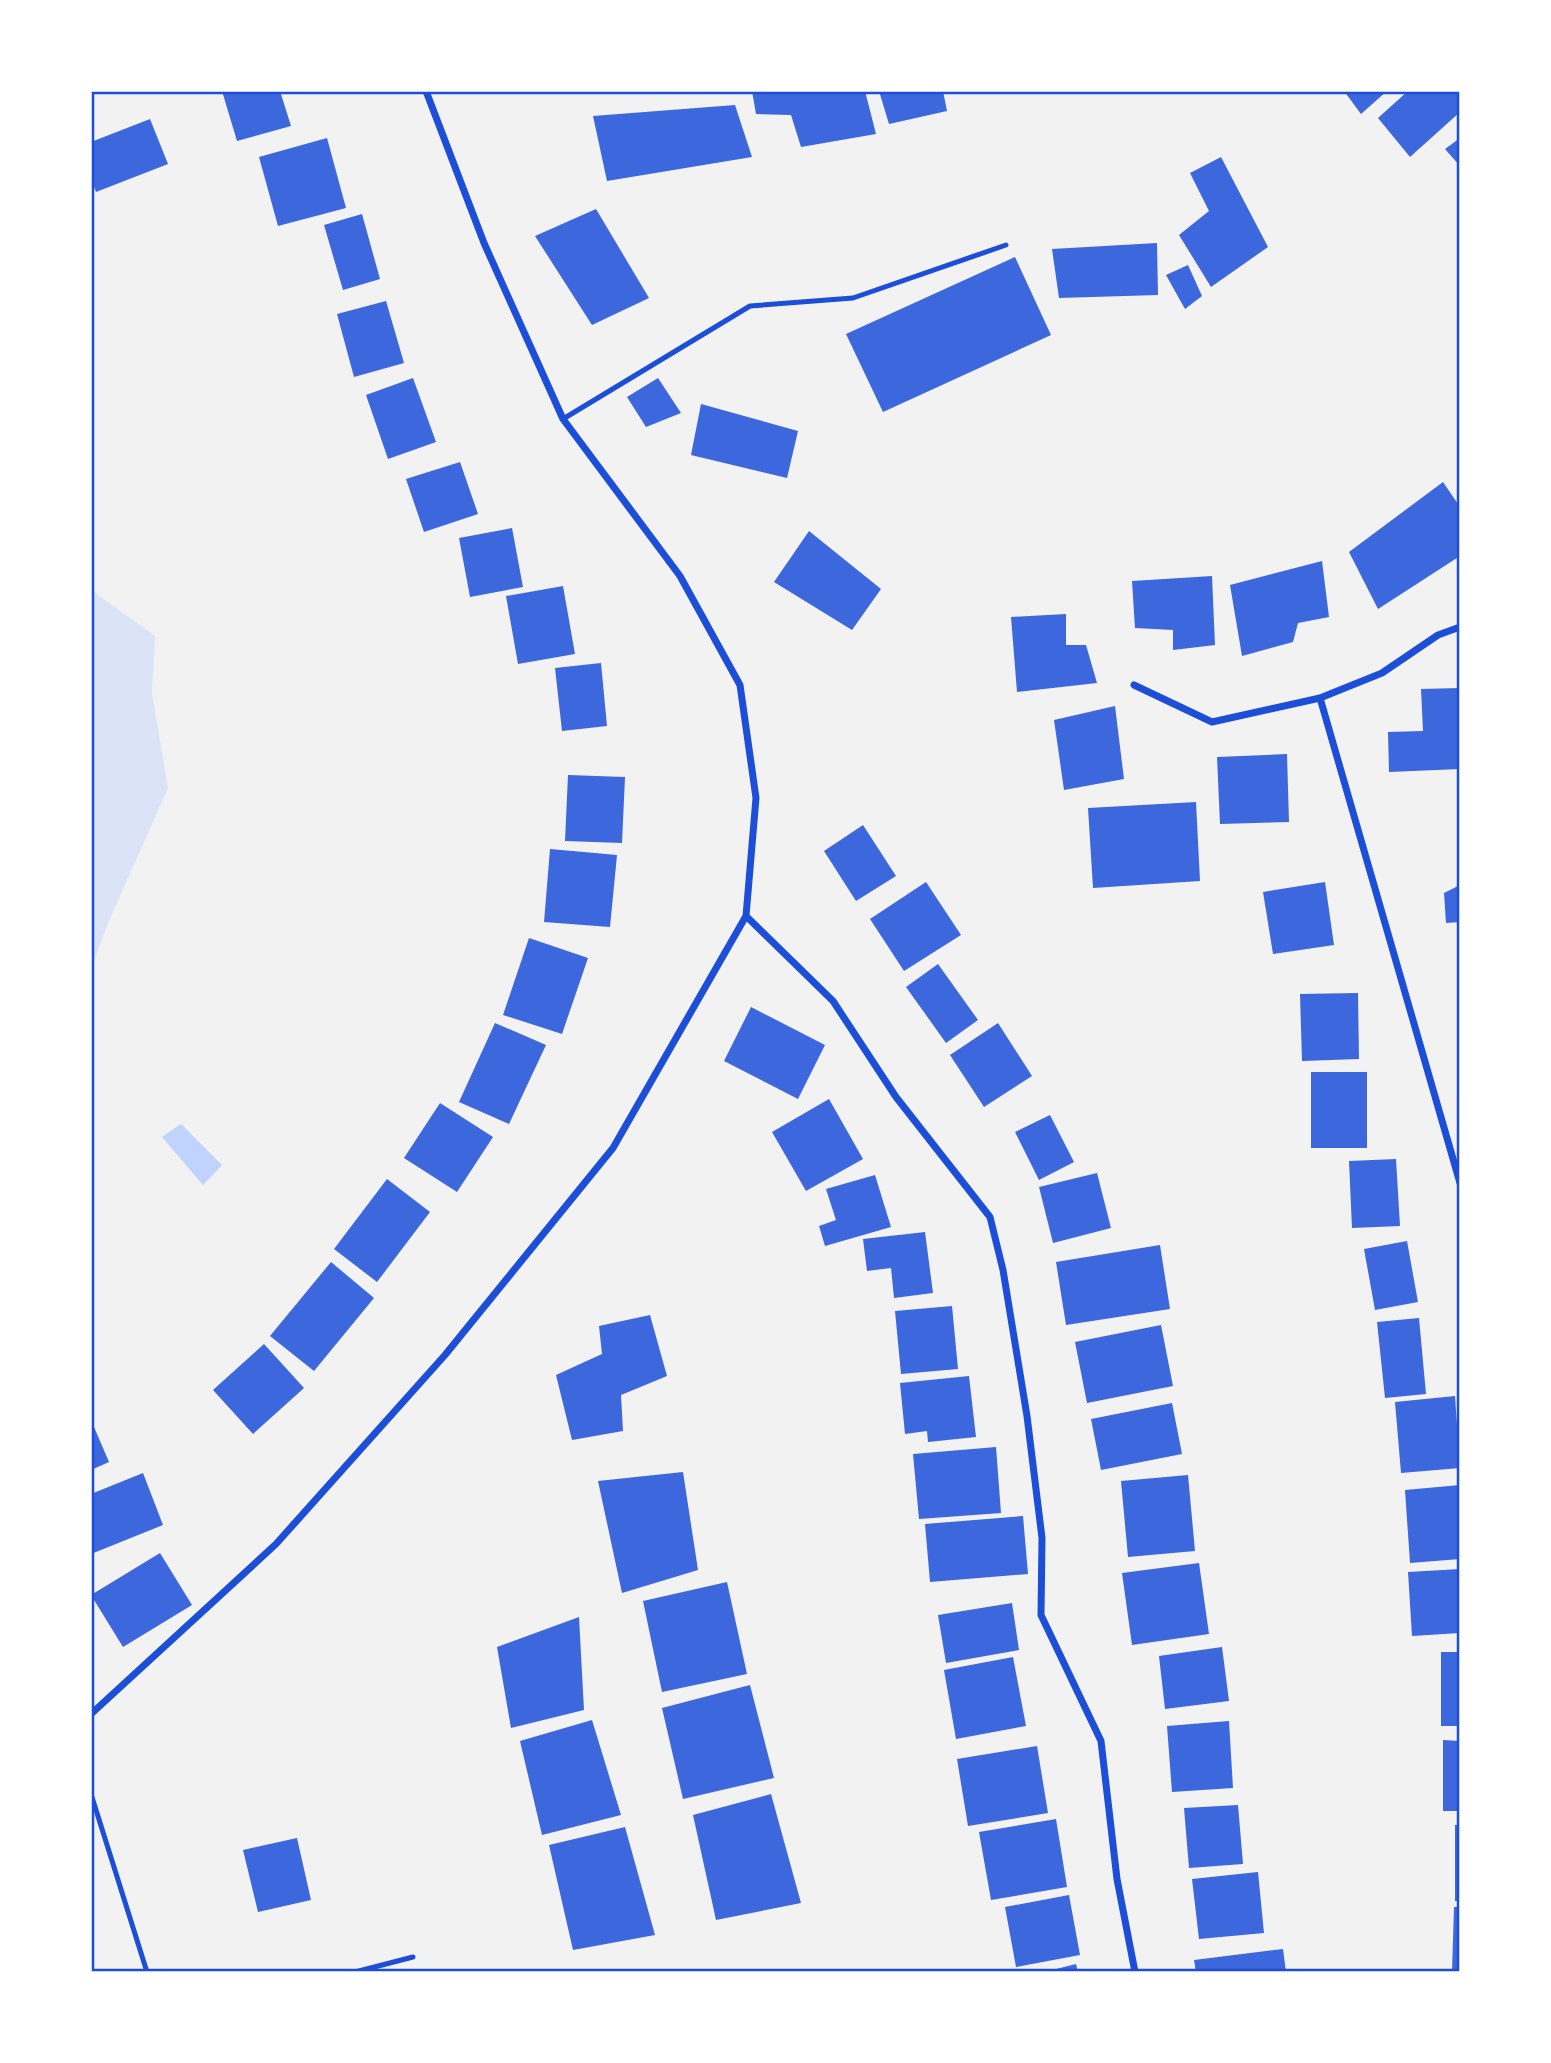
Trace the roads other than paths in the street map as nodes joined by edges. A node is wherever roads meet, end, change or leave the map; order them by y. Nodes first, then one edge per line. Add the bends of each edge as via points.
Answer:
1 (426, 91) edge
2 (1006, 245) dead end
3 (563, 419) junction
4 (1460, 627) edge
5 (1134, 685) dead end
6 (1320, 698) junction
7 (746, 916) junction
8 (1460, 1182) edge
9 (91, 1714) edge
10 (91, 1794) edge
11 (413, 1956) dead end
12 (148, 1972) edge
13 (355, 1972) edge
14 (1135, 1972) edge

1 - 3 street via 484,243
2 - 3 lane via 853,298 750,306
3 - 7 street via 680,576 740,685 757,798
4 - 6 street via 1438,635 1382,673
5 - 6 street via 1212,722
6 - 8 street
7 - 9 street via 614,1148 445,1355 276,1544
7 - 14 street via 833,1001 896,1097 990,1217 1027,1416 1042,1538 1041,1615 1101,1741 1117,1880
10 - 12 lane
11 - 13 lane

